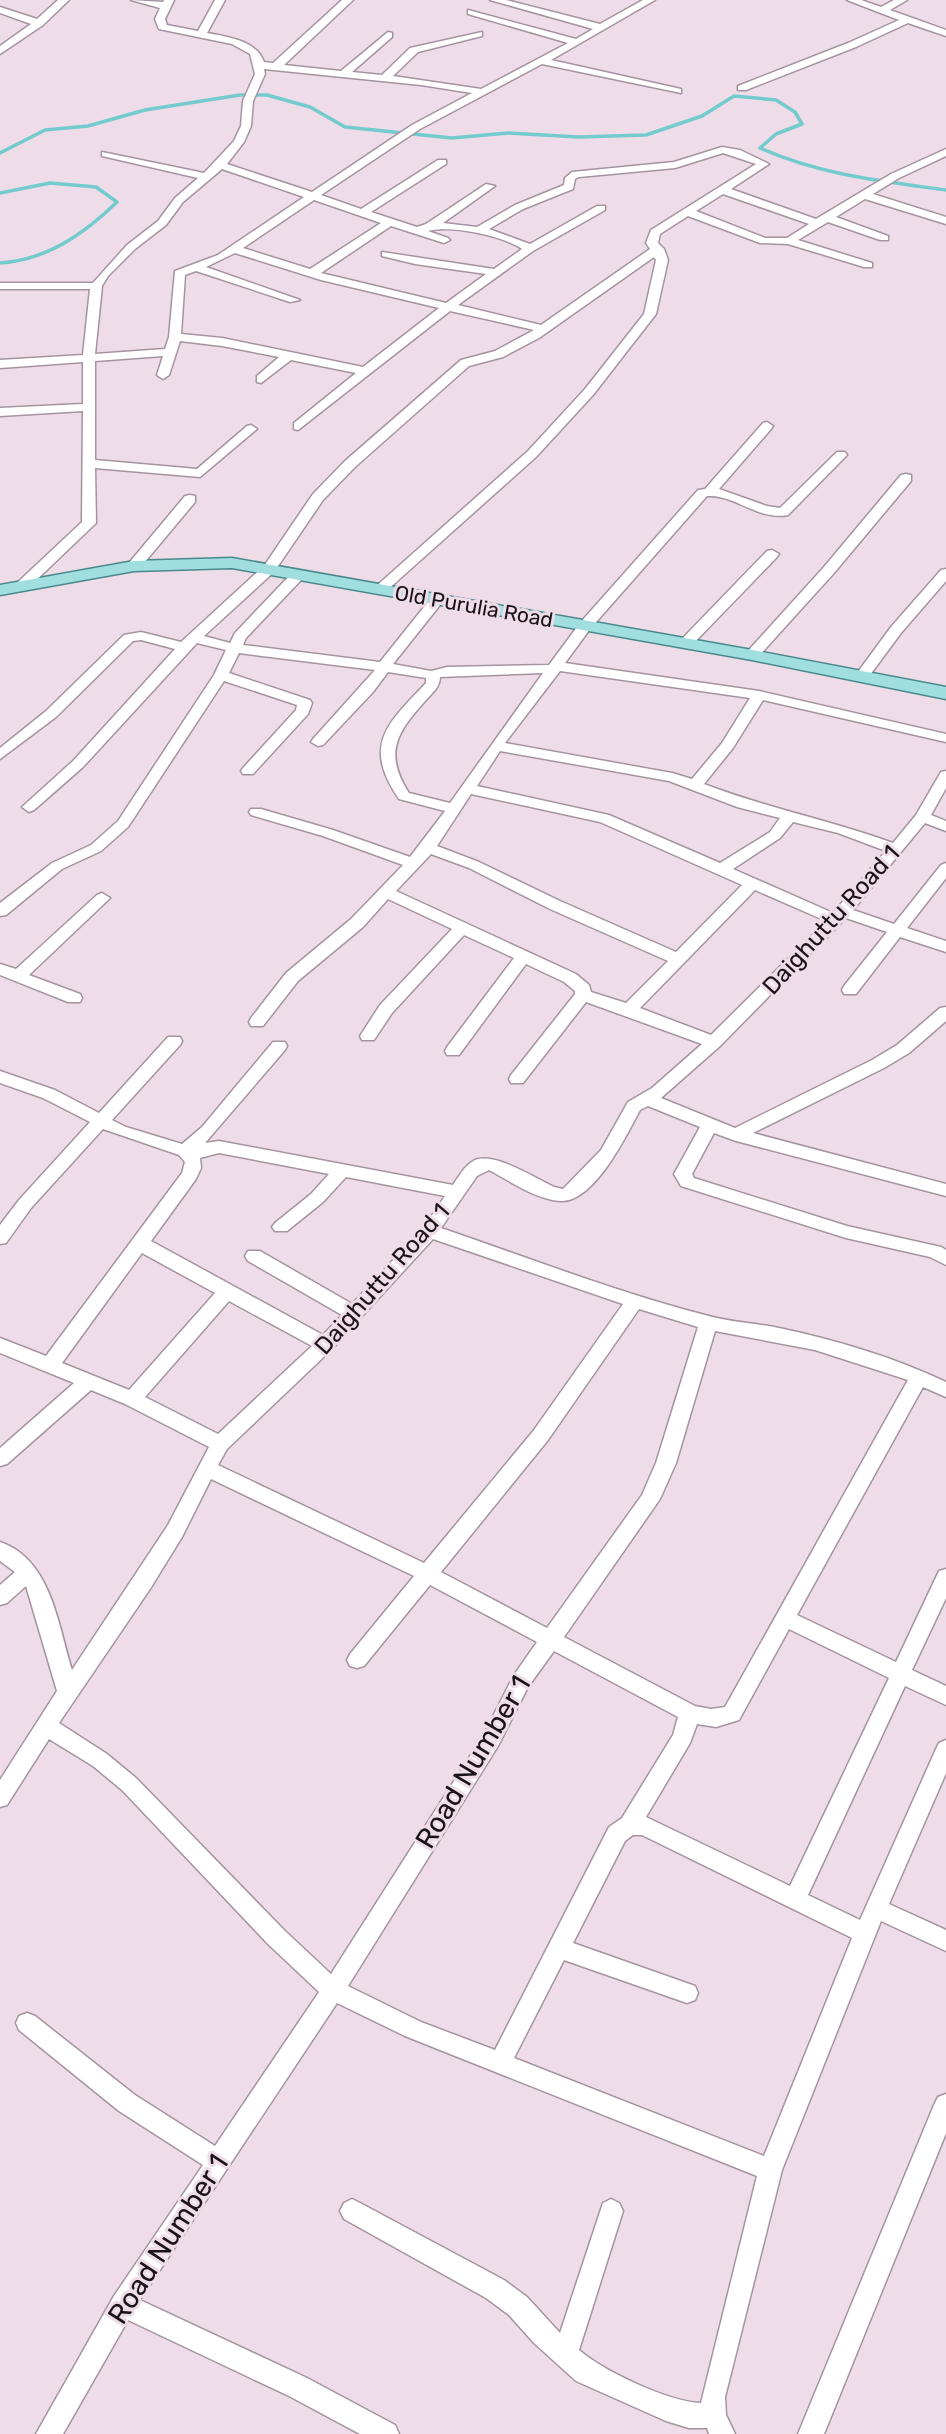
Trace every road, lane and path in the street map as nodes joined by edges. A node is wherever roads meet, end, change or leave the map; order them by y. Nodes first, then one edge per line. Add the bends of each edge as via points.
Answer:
1 (64, 0) edge
2 (136, 0) edge
3 (220, 0) edge
4 (348, 0) edge
5 (495, 0) edge
6 (650, 0) edge
7 (852, 0) edge
8 (902, 0) edge
9 (168, 3) edge
10 (0, 10) edge
11 (880, 10) junction
12 (472, 12) dead end
13 (906, 20) junction
14 (39, 23) junction
15 (602, 28) junction
16 (946, 33) edge
17 (478, 34) dead end
18 (201, 35) junction
19 (388, 35) dead end
20 (577, 43) junction
21 (0, 51) edge
22 (541, 61) junction
23 (260, 65) junction
24 (276, 66) junction
25 (343, 74) junction
26 (385, 78) junction
27 (741, 88) dead end
28 (677, 91) dead end
29 (482, 92) junction
30 (946, 152) edge
31 (106, 154) dead end
32 (442, 162) dead end
33 (220, 165) junction
34 (205, 177) junction
35 (490, 186) dead end
36 (725, 191) junction
37 (866, 195) junction
38 (314, 196) junction
39 (601, 208) dead end
40 (687, 212) junction
41 (362, 213) junction
42 (824, 221) junction
43 (946, 221) edge
44 (390, 222) junction
45 (430, 226) junction
46 (417, 231) junction
47 (478, 231) junction
48 (884, 238) dead end
49 (444, 240) dead end
50 (789, 241) junction
51 (234, 249) junction
52 (528, 249) junction
53 (658, 250) junction
54 (386, 254) dead end
55 (868, 265) dead end
56 (196, 267) junction
57 (493, 272) junction
58 (310, 274) junction
59 (0, 286) edge
60 (96, 286) junction
61 (295, 300) dead end
62 (449, 306) junction
63 (543, 329) junction
64 (175, 337) junction
65 (170, 352) junction
66 (288, 356) junction
67 (89, 357) junction
68 (0, 363) edge
69 (366, 371) junction
70 (163, 375) dead end
71 (261, 379) dead end
72 (88, 407) junction
73 (0, 412) edge
74 (298, 426) dead end
75 (767, 426) dead end
76 (251, 429) dead end
77 (841, 455) dead end
78 (89, 463) junction
79 (906, 478) dead end
80 (709, 491) junction
81 (190, 499) dead end
82 (772, 554) dead end
83 (134, 566) junction
84 (269, 569) junction
85 (946, 573) edge
86 (299, 574) junction
87 (23, 585) junction
88 (380, 589) junction
89 (0, 590) edge
90 (437, 600) junction
91 (585, 626) junction
92 (189, 642) junction
93 (685, 644) junction
94 (234, 648) junction
95 (752, 655) junction
96 (557, 666) junction
97 (384, 667) junction
98 (221, 675) junction
99 (431, 675) junction
100 (862, 676) junction
101 (946, 693) edge
102 (758, 695) junction
103 (946, 738) edge
104 (318, 741) dead end
105 (496, 746) junction
106 (1, 753) edge
107 (248, 771) dead end
108 (946, 775) edge
109 (695, 785) junction
110 (468, 789) junction
111 (29, 807) dead end
112 (455, 809) junction
113 (256, 812) dead end
114 (790, 816) junction
115 (922, 817) junction
116 (946, 826) edge
117 (428, 848) junction
118 (896, 849) junction
119 (414, 864) junction
120 (946, 868) edge
121 (721, 870) junction
122 (752, 884) junction
123 (388, 893) junction
124 (102, 898) dead end
125 (0, 911) edge
126 (840, 916) junction
127 (462, 928) junction
128 (898, 930) junction
129 (946, 947) edge
130 (523, 957) junction
131 (678, 959) junction
132 (0, 969) edge
133 (18, 975) junction
134 (850, 990) dead end
135 (583, 995) junction
136 (75, 998) dead end
137 (629, 1010) junction
138 (946, 1012) edge
139 (257, 1023) dead end
140 (368, 1036) dead end
141 (174, 1041) dead end
142 (714, 1042) junction
143 (279, 1046) dead end
144 (453, 1051) dead end
145 (0, 1077) edge
146 (517, 1079) dead end
147 (645, 1098) junction
148 (99, 1121) junction
149 (709, 1126) junction
150 (736, 1135) junction
151 (188, 1153) junction
152 (342, 1170) junction
153 (457, 1192) junction
154 (942, 1192) edge
155 (281, 1227) dead end
156 (430, 1231) junction
157 (0, 1238) edge
158 (141, 1244) junction
159 (254, 1256) dead end
160 (946, 1259) edge
161 (228, 1290) junction
162 (635, 1301) junction
163 (354, 1314) junction
164 (708, 1323) junction
165 (0, 1345) edge
166 (325, 1345) junction
167 (51, 1364) junction
168 (919, 1377) junction
169 (90, 1380) junction
170 (946, 1390) edge
171 (132, 1399) junction
172 (7, 1443) edge
173 (220, 1444) junction
174 (0, 1460) edge
175 (208, 1469) junction
176 (0, 1550) edge
177 (29, 1572) junction
178 (426, 1573) junction
179 (946, 1577) edge
180 (0, 1597) edge
181 (785, 1618) junction
182 (548, 1639) junction
183 (357, 1660) dead end
184 (899, 1674) junction
185 (68, 1692) junction
186 (946, 1696) edge
187 (690, 1713) junction
188 (46, 1726) junction
189 (946, 1749) edge
190 (0, 1798) edge
191 (630, 1825) junction
192 (795, 1899) junction
193 (875, 1908) junction
194 (864, 1933) junction
195 (946, 1941) edge
196 (559, 1948) junction
197 (334, 1990) junction
198 (687, 1993) dead end
199 (27, 2023) dead end
200 (500, 2063) junction
201 (946, 2105) edge
202 (219, 2162) junction
203 (770, 2170) junction
204 (352, 2211) dead end
205 (611, 2211) dead end
206 (123, 2305) junction
207 (565, 2355) junction
208 (718, 2425) edge
209 (49, 2434) edge
210 (386, 2434) edge
211 (811, 2434) edge

1 - 14 street
2 - 9 street
3 - 18 street
4 - 24 street
5 - 15 street
6 - 15 street
7 - 11 street
8 - 11 street
9 - 18 street via 160,24
10 - 14 street
11 - 13 street
12 - 20 street
13 - 16 street
13 - 27 street
14 - 21 street
15 - 20 street
17 - 26 street via 414,50
18 - 23 street via 244,46 254,52
19 - 25 street
20 - 22 street
22 - 28 street
22 - 29 street
23 - 24 street
23 - 33 street via 248,101 244,134
24 - 25 street
25 - 26 street
26 - 29 street
29 - 38 street via 416,127
30 - 37 street
31 - 34 street
32 - 41 street
33 - 34 street
33 - 38 street
34 - 60 street
35 - 45 street
36 - 40 street
36 - 42 street
36 - 47 street via 764,164 722,150 675,165 576,174 570,177 569,187 519,207
37 - 42 street
37 - 43 street
38 - 41 street
38 - 51 street
39 - 52 street
40 - 50 street via 764,241
40 - 53 street via 655,233 652,243
41 - 44 street
42 - 48 street
42 - 50 street
44 - 46 street
44 - 58 street
45 - 46 street
45 - 47 street
46 - 49 street
47 - 52 street via 519,242
50 - 55 street
51 - 56 street
51 - 58 street
52 - 57 street
53 - 63 street
53 - 88 street via 662,260 650,314 589,392 532,454
54 - 57 street
56 - 61 street
56 - 64 street via 177,276
57 - 62 street
58 - 62 street
59 - 60 street
60 - 67 street
62 - 63 street
62 - 69 street
63 - 84 street via 499,354 460,367 330,482
64 - 65 street
64 - 66 street
65 - 67 street
65 - 70 street
66 - 69 street
66 - 71 street
67 - 68 street
67 - 72 street
69 - 74 street
72 - 73 street
72 - 78 street
75 - 80 street
76 - 78 street via 200,473
77 - 80 street via 783,512
78 - 87 street via 89,523
79 - 95 street
80 - 91 street
81 - 83 street
82 - 93 street
83 - 84 main road, Old Purulia Road via 233,564
83 - 87 main road, Old Purulia Road
84 - 86 main road, Old Purulia Road
84 - 92 street
85 - 100 street
86 - 88 main road, Old Purulia Road
86 - 94 street via 252,622
87 - 89 main road, Old Purulia Road
88 - 90 main road, Old Purulia Road
90 - 91 main road, Old Purulia Road
90 - 97 street
91 - 93 main road, Old Purulia Road
91 - 96 street
92 - 94 street
92 - 106 street via 129,638 51,715
92 - 111 street via 78,764
93 - 95 main road, Old Purulia Road
94 - 97 street
94 - 98 street
95 - 100 main road, Old Purulia Road
96 - 99 street
96 - 102 street
96 - 105 street
97 - 99 street
97 - 104 street
98 - 107 street via 305,702 303,711
98 - 125 street via 123,824 96,848 57,866
99 - 112 street via 433,684 391,734 386,762 404,796
100 - 101 main road, Old Purulia Road
102 - 103 street
102 - 109 street via 728,745
105 - 109 street via 645,771
105 - 110 street
108 - 115 street, Daighuttu Road 1
109 - 114 street
110 - 112 street
110 - 121 street via 604,818
112 - 117 street
113 - 119 street via 328,832
114 - 118 street
114 - 121 street via 775,835
115 - 116 street
115 - 118 street, Daighuttu Road 1
117 - 119 street
117 - 131 street
118 - 126 street, Daighuttu Road 1
119 - 123 street
120 - 128 street
121 - 122 street
122 - 126 street
122 - 131 street
123 - 127 street
123 - 139 street via 292,977
124 - 133 street
126 - 128 street
126 - 142 street, Daighuttu Road 1
127 - 130 street
127 - 140 street via 386,1009
128 - 129 street
128 - 134 street
130 - 135 street via 579,983
130 - 144 street
131 - 137 street
132 - 133 street
133 - 136 street
135 - 137 street
135 - 146 street
137 - 142 street
138 - 150 street via 878,1064
141 - 148 street
142 - 147 street, Daighuttu Road 1 via 658,1092
143 - 151 street
145 - 148 street via 49,1094
147 - 149 street
147 - 153 street, Daighuttu Road 1 via 628,1115 608,1154 573,1192 550,1193 491,1164 471,1172
148 - 151 street
148 - 157 street
149 - 150 street
149 - 160 street via 683,1174 687,1182 846,1232 936,1252
150 - 154 street
151 - 152 street via 219,1147
151 - 158 street via 194,1163 190,1175
152 - 153 street
152 - 155 street
153 - 156 street, Daighuttu Road 1
156 - 162 street
156 - 163 street, Daighuttu Road 1
158 - 161 street
158 - 167 street
159 - 163 street
161 - 166 street
161 - 171 street
162 - 164 street
162 - 178 street via 541,1435
163 - 166 street, Daighuttu Road 1
164 - 168 street via 800,1337
164 - 182 street, Road Number 1 via 666,1463 650,1499
165 - 167 street
166 - 173 street, Daighuttu Road 1
167 - 169 street
168 - 170 street
168 - 181 street
169 - 171 street
169 - 172 street
171 - 173 street
172 - 174 street
173 - 175 street, Daighuttu Road 1
175 - 178 street
175 - 185 street, Daighuttu Road 1 via 143,1583
176 - 177 street
177 - 180 street
177 - 185 street
178 - 182 street
178 - 183 street
179 - 184 street
181 - 184 street
181 - 187 street via 732,1714 718,1719
182 - 187 street
182 - 197 street, Road Number 1 via 491,1740
184 - 186 street
184 - 192 street
185 - 188 street, Daighuttu Road 1
187 - 191 street via 683,1737
188 - 190 street, Daighuttu Road 1
188 - 197 street via 129,1784 276,1937
189 - 193 street
191 - 192 street via 644,1826
191 - 196 street via 617,1834
192 - 194 street
193 - 194 street
193 - 195 street
194 - 203 street
196 - 198 street
196 - 200 street
197 - 200 street via 413,2029
197 - 202 street, Road Number 1
199 - 202 street via 127,2103
200 - 203 street
201 - 211 street
202 - 206 street, Road Number 1
203 - 208 street via 713,2397
204 - 207 street via 495,2289
205 - 207 street
206 - 209 street, Road Number 1
206 - 210 street
207 - 208 street via 585,2372

